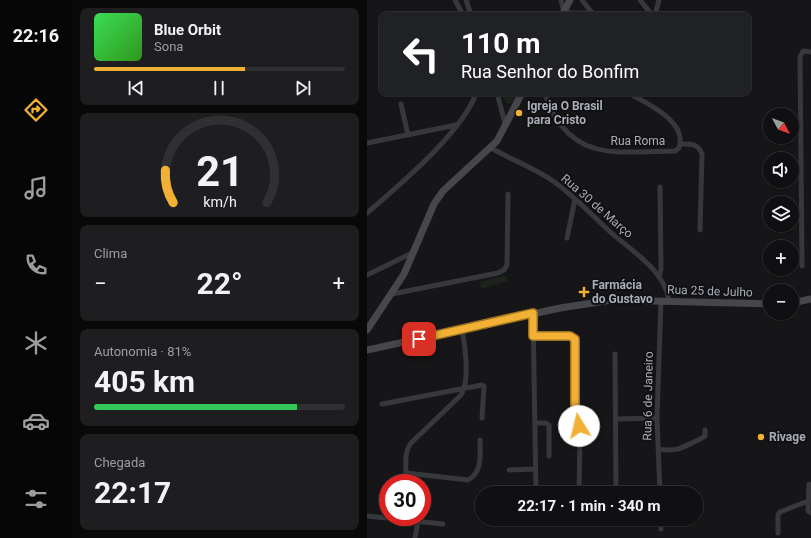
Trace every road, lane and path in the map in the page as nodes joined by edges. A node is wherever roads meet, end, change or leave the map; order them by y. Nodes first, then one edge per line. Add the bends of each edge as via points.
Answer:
1 (455, 0) edge
2 (466, 0) edge
3 (561, 0) edge
4 (570, 0) edge
5 (582, 0) edge
6 (640, 0) edge
7 (659, 0) edge
8 (461, 12) edge
9 (470, 12) edge
10 (563, 12) edge
11 (564, 12) edge
12 (591, 12) edge
13 (650, 12) edge
14 (656, 12) edge
15 (811, 52) edge
16 (475, 96) edge
17 (498, 96) edge
18 (520, 96) edge
19 (546, 96) edge
20 (634, 96) edge
21 (401, 104) dead end
22 (505, 123) junction
23 (456, 126) junction
24 (408, 135) junction
25 (367, 143) edge
26 (680, 144) junction
27 (491, 148) junction
28 (660, 187) dead end
29 (507, 194) dead end
30 (575, 199) junction
31 (367, 213) edge
32 (701, 230) dead end
33 (567, 238) dead end
34 (415, 252) junction
35 (802, 266) dead end
36 (367, 275) edge
37 (659, 277) junction
38 (392, 294) junction
39 (811, 299) edge
40 (661, 300) junction
41 (669, 300) junction
42 (799, 302) edge
43 (763, 304) edge
44 (533, 313) junction
45 (462, 329) junction
46 (367, 330) edge
47 (533, 336) junction
48 (367, 350) edge
49 (615, 354) dead end
50 (465, 388) junction
51 (383, 404) dead end
52 (482, 418) dead end
53 (657, 418) junction
54 (617, 420) junction
55 (535, 424) junction
56 (705, 430) dead end
57 (480, 440) dead end
58 (658, 450) junction
59 (549, 456) dead end
60 (535, 469) junction
61 (509, 470) dead end
62 (406, 473) joint
63 (809, 484) dead end
64 (536, 486) edge
65 (579, 486) edge
66 (616, 486) edge
67 (660, 486) edge
68 (808, 501) junction
69 (811, 514) edge
70 (367, 516) edge
71 (379, 517) edge
72 (431, 523) edge
73 (443, 524) dead end
74 (417, 526) edge
75 (778, 533) dead end
76 (415, 538) edge

1 - 8 street
2 - 9 street
3 - 10 street
4 - 11 main road
5 - 12 street
6 - 13 street
7 - 14 street
15 - 35 street via 803,51 799,56
16 - 23 street via 469,110
17 - 22 street
18 - 22 main road
19 - 26 street, Rua Roma via 549,109 557,122 583,143 594,148 607,151 675,151
20 - 26 street, Rua Roma via 675,124
21 - 24 street
22 - 27 main road
23 - 24 street
23 - 31 street via 423,163
24 - 25 street
26 - 32 street via 695,145 702,154
27 - 30 street, Rua 30 de Março via 536,170
27 - 34 main road via 443,191 427,218
28 - 37 street
29 - 38 street via 507,265 504,270 449,284
30 - 33 street
30 - 37 street, Rua 30 de Março via 647,263
34 - 36 street
34 - 38 main road
37 - 41 street, Rua 30 de Março
38 - 46 main road
39 - 42 main road
40 - 41 main road, Rua 25 de Julho
40 - 44 main road, Rua 25 de Julho via 612,300
40 - 53 street, Rua 6 de Janeiro
41 - 43 main road, Rua 25 de Julho
44 - 45 main road, Rua 25 de Julho
44 - 47 street
45 - 48 main road, Rua 25 de Julho
45 - 50 street via 465,347
47 - 55 street
47 - 65 street via 570,336 575,339 575,405 580,436
49 - 54 street
50 - 51 street
50 - 52 street via 479,384 484,386
50 - 62 street via 461,395 409,444 406,450
53 - 54 street
53 - 58 street, Rua 6 de Janeiro
54 - 66 street
55 - 59 street via 549,425
55 - 60 street
56 - 58 street via 702,440 679,449
57 - 62 street via 479,470 473,478 468,480
58 - 67 street, Rua 6 de Janeiro
60 - 61 street
60 - 64 street
63 - 68 street
68 - 69 street via 808,511
68 - 75 street via 780,512
70 - 71 street
72 - 73 street
74 - 76 street

